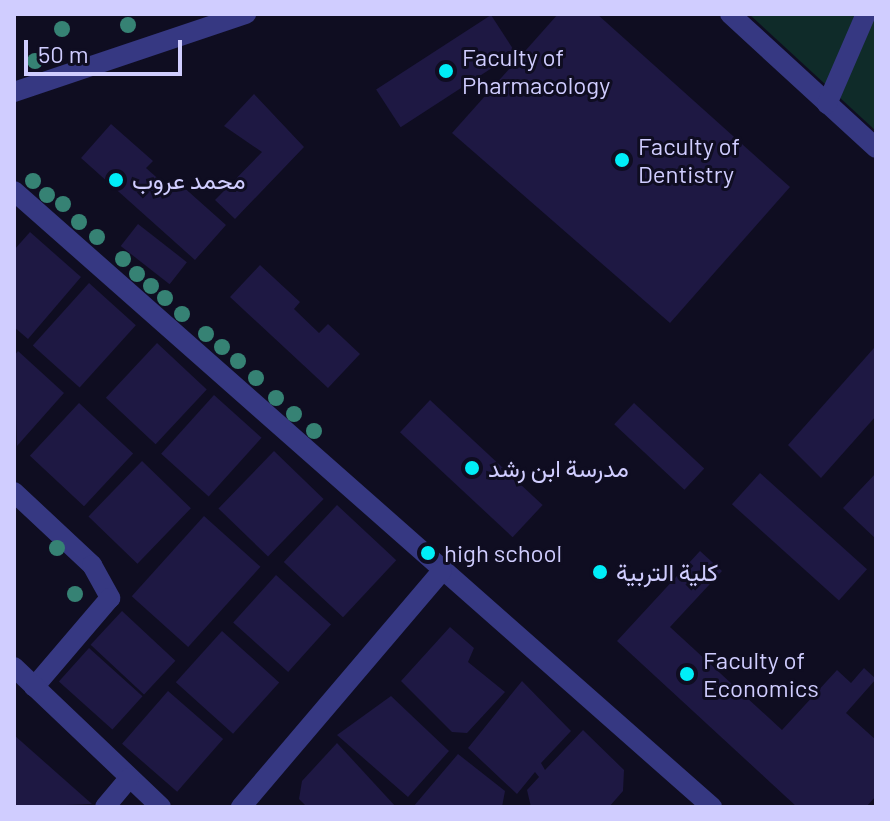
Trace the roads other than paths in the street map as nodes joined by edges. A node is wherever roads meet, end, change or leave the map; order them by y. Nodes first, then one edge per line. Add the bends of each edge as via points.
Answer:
1 (246, 14) edge
2 (730, 14) edge
3 (866, 14) edge
4 (14, 92) edge
5 (827, 104) junction
6 (876, 148) edge
7 (14, 191) edge
8 (14, 492) edge
9 (442, 571) junction
10 (14, 667) edge
11 (34, 687) junction
12 (129, 778) junction
13 (105, 807) edge
14 (161, 807) edge
15 (241, 807) edge
16 (712, 807) edge

1 - 4 street
2 - 5 street
3 - 5 street
5 - 6 street
7 - 9 street
8 - 11 street via 92,565 110,598
9 - 15 street
9 - 16 street
10 - 11 street
11 - 12 street
12 - 13 street
12 - 14 street

